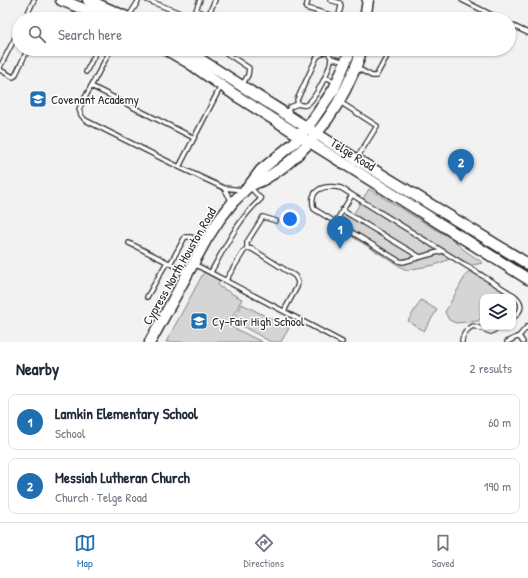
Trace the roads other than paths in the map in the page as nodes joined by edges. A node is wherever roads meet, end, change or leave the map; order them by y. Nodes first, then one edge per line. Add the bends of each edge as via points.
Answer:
1 (34, 0) edge
2 (61, 0) edge
3 (88, 0) edge
4 (139, 0) edge
5 (146, 0) edge
6 (200, 0) edge
7 (215, 0) edge
8 (308, 0) edge
9 (330, 0) edge
10 (368, 0) edge
11 (462, 0) edge
12 (29, 12) edge
13 (91, 12) edge
14 (114, 12) edge
15 (133, 12) edge
16 (177, 12) edge
17 (200, 12) edge
18 (210, 12) edge
19 (320, 12) edge
20 (339, 12) edge
21 (368, 12) edge
22 (486, 12) edge
23 (516, 27) edge
24 (528, 33) edge
25 (12, 44) edge
26 (25, 56) edge
27 (94, 56) edge
28 (107, 56) edge
29 (193, 56) joint
30 (231, 56) edge
31 (318, 56) edge
32 (351, 56) edge
33 (357, 56) edge
34 (388, 56) edge
35 (331, 58) joint
36 (351, 65) junction
37 (0, 68) edge
38 (86, 72) dead end
39 (324, 77) junction
40 (337, 83) junction
41 (91, 86) junction
42 (221, 86) junction
43 (241, 86) junction
44 (339, 101) junction
45 (298, 104) junction
46 (286, 115) junction
47 (282, 125) junction
48 (307, 128) junction
49 (316, 134) junction
50 (194, 138) junction
51 (304, 139) junction
52 (284, 151) junction
53 (356, 159) junction
54 (179, 167) junction
55 (224, 188) junction
56 (247, 188) junction
57 (352, 195) junction
58 (233, 202) junction
59 (342, 210) junction
60 (276, 220) dead end
61 (335, 223) junction
62 (480, 234) junction
63 (129, 243) dead end
64 (205, 243) junction
65 (474, 245) junction
66 (247, 248) junction
67 (442, 251) junction
68 (420, 258) junction
69 (168, 263) junction
70 (194, 263) junction
71 (528, 264) edge
72 (211, 272) junction
73 (188, 273) junction
74 (528, 279) edge
75 (226, 280) junction
76 (510, 294) edge
77 (147, 297) dead end
78 (516, 298) edge
79 (284, 311) junction
80 (516, 315) edge
81 (528, 326) edge
82 (480, 328) edge
83 (485, 330) edge
84 (495, 330) edge
85 (519, 336) junction
86 (528, 339) edge
87 (150, 342) edge
88 (342, 342) edge
89 (462, 342) edge
90 (507, 342) edge
91 (524, 342) edge

1 - 12 lane
2 - 13 main road
3 - 14 main road
4 - 15 lane
5 - 16 lane
6 - 17 lane via 196,10
7 - 18 lane
8 - 19 lane via 306,8
9 - 20 lane via 340,3
10 - 21 main road
11 - 22 lane
23 - 24 lane
25 - 37 lane
26 - 37 lane via 13,77
27 - 38 lane
28 - 41 lane
29 - 42 main road, Telge Road
29 - 43 main road, Telge Road
30 - 43 lane via 249,68 248,76
31 - 45 lane via 297,100
32 - 36 main road, Cypress North Houston Road
33 - 36 main road, Cypress North Houston Road
34 - 36 lane via 376,76
35 - 36 lane
35 - 39 lane
36 - 40 main road, Cypress North Houston Road
36 - 44 main road, Cypress North Houston Road
39 - 40 lane
39 - 45 lane via 313,99 306,105
40 - 48 main road, Cypress North Houston Road
41 - 50 lane
41 - 54 lane via 79,110 85,120
42 - 47 main road, Telge Road
42 - 50 lane
43 - 46 main road, Telge Road
44 - 49 main road, Cypress North Houston Road
44 - 53 lane via 377,126
45 - 46 lane via 290,107
46 - 48 main road, Telge Road
47 - 51 main road, Telge Road
47 - 52 main road via 287,139
48 - 49 main road, Telge Road
48 - 51 main road, Cypress North Houston Road
49 - 51 main road, Cypress North Houston Road
49 - 53 main road, Telge Road
50 - 54 lane
51 - 52 main road, Cypress North Houston Road
51 - 56 main road, Cypress North Houston Road via 292,158 267,178
51 - 65 main road, Telge Road
52 - 56 main road, Cypress North Houston Road via 261,170
53 - 62 main road, Telge Road
54 - 55 lane
55 - 56 lane
55 - 58 lane
56 - 58 main road, Cypress North Houston Road
56 - 72 lane via 261,200 254,205 242,222
57 - 59 lane
57 - 61 lane via 341,188 326,186 314,195 314,209
57 - 67 lane
58 - 64 main road, Cypress North Houston Road
59 - 61 lane
59 - 68 lane
60 - 66 lane via 263,217 247,242
61 - 68 lane via 399,261
62 - 65 main road
62 - 71 main road, Telge Road
63 - 69 lane
64 - 69 lane via 185,237
64 - 70 main road, Cypress North Houston Road
65 - 74 main road, Telge Road
66 - 75 lane
66 - 79 lane via 295,276 297,287
67 - 68 lane
67 - 76 lane
69 - 73 lane
69 - 77 lane
70 - 72 lane
70 - 73 main road, Cypress North Houston Road
72 - 75 lane
73 - 87 main road, Cypress North Houston Road
75 - 79 lane
78 - 80 lane via 521,302 521,310
79 - 88 lane
81 - 85 lane
82 - 89 lane via 473,326 467,330
83 - 84 lane
85 - 90 lane
85 - 91 lane
86 - 91 lane

